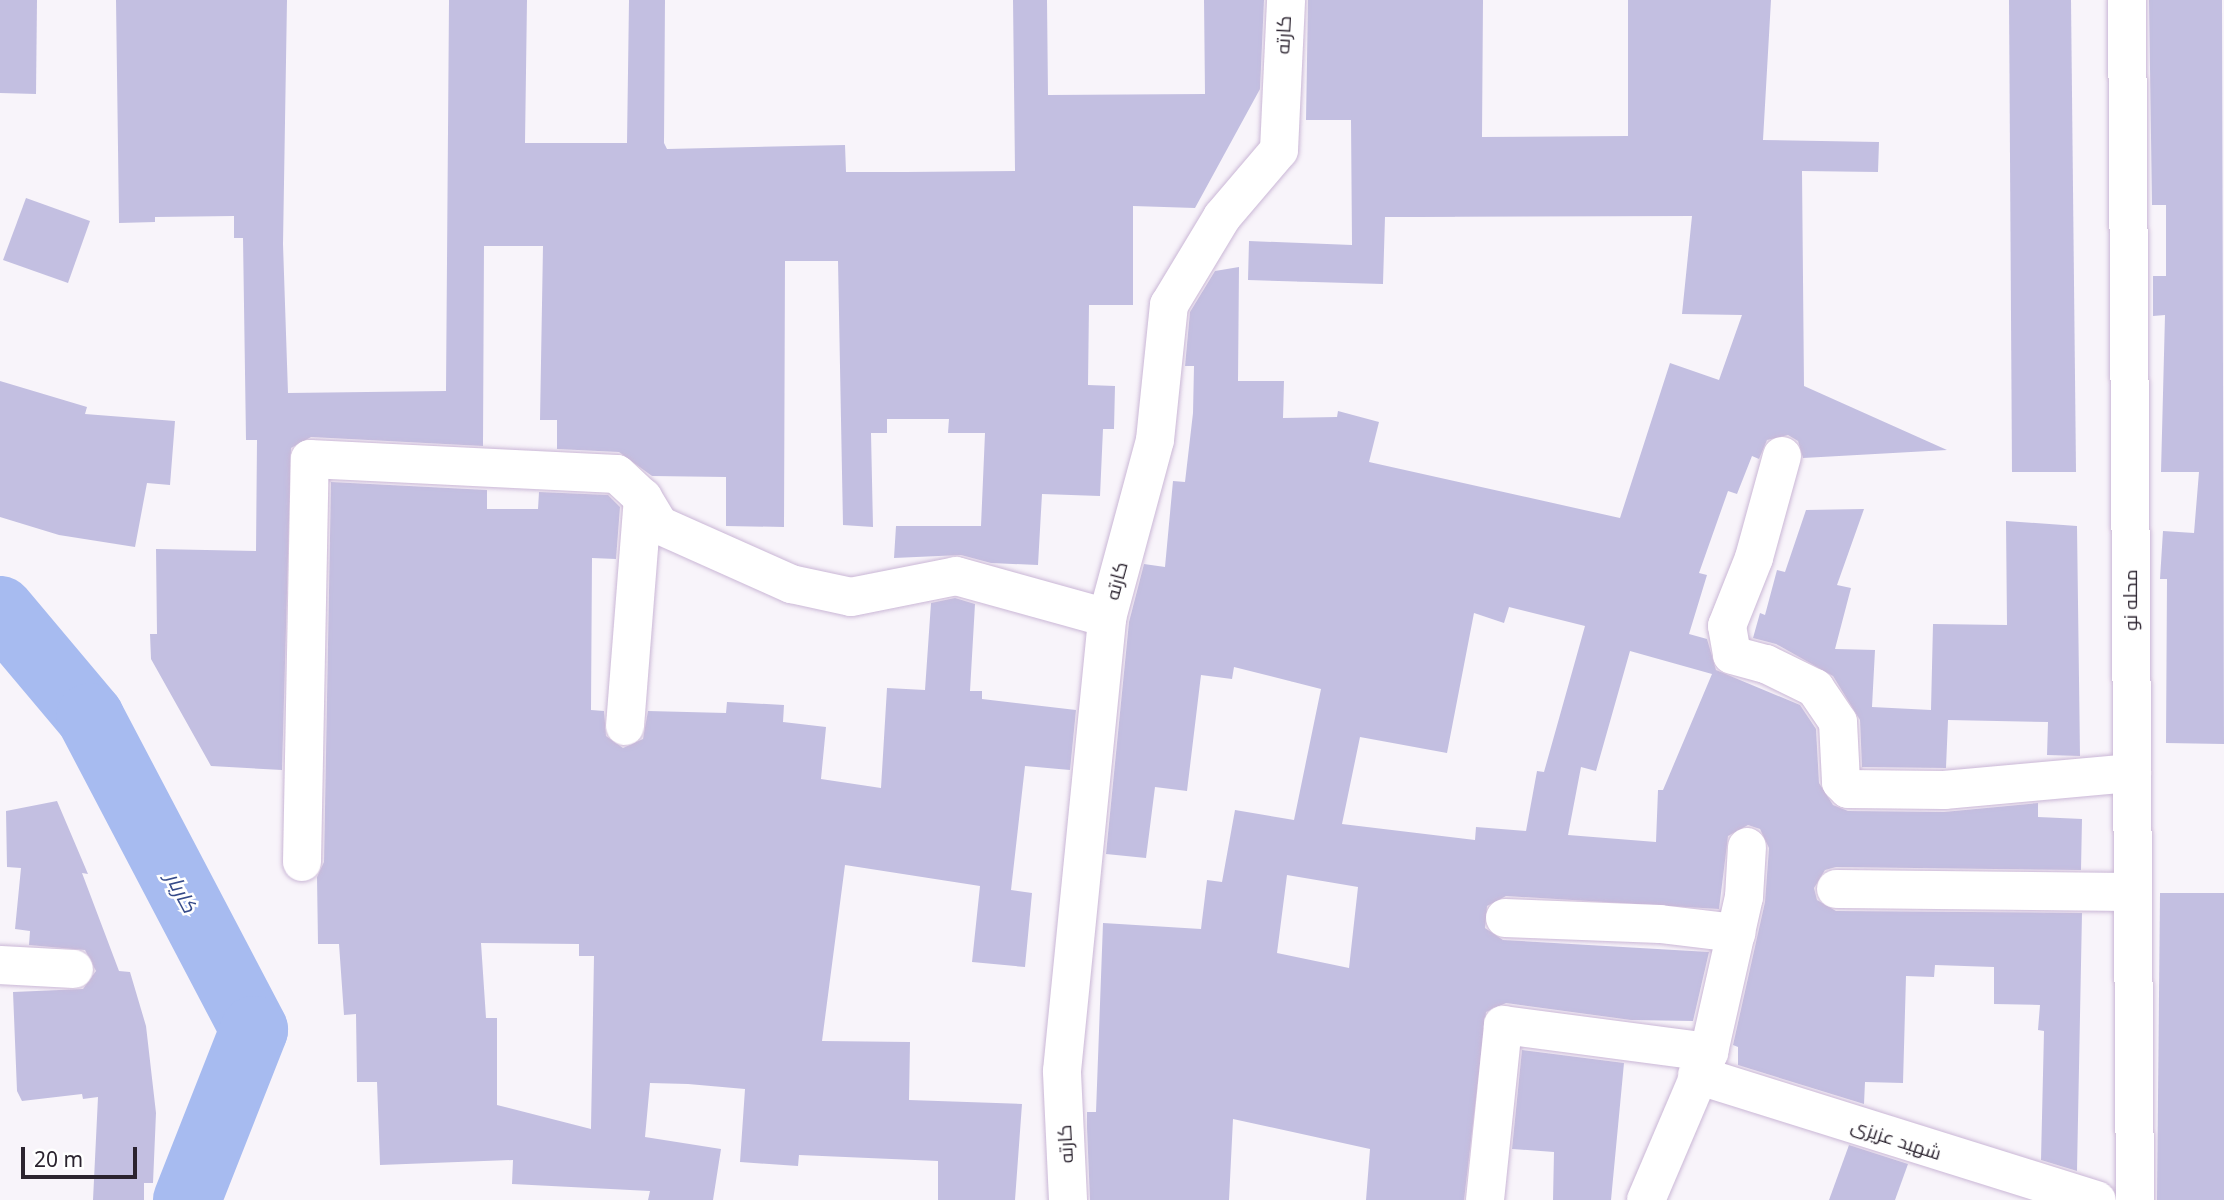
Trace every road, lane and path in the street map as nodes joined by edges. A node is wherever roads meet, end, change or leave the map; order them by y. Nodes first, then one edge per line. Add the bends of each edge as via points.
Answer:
1 (1286, 0) edge
2 (2127, 0) edge
3 (1782, 456) dead end
4 (643, 498) junction
5 (1107, 618) junction
6 (625, 726) dead end
7 (2132, 774) junction
8 (1747, 847) dead end
9 (302, 862) dead end
10 (1836, 889) dead end
11 (2133, 892) junction
12 (1505, 918) dead end
13 (1735, 933) junction
14 (0, 965) edge
15 (74, 968) dead end
16 (1703, 1063) junction
17 (1068, 1200) edge
18 (1485, 1200) edge
19 (1646, 1200) edge
20 (2097, 1200) edge
21 (2135, 1200) edge

1 - 5 street, کارته via 1279,150 1222,217 1168,305 1155,440
2 - 7 street, محله نو
3 - 7 street via 1754,558 1727,626 1732,655 1766,664 1815,688 1838,722 1841,782 1848,789 1944,790
4 - 5 street via 659,525 791,584 851,597 956,576
4 - 6 street
4 - 9 street via 617,474 310,459
5 - 17 street, کارته via 1062,1071
7 - 11 street, محله نو
8 - 13 street via 1744,897
10 - 11 street
11 - 21 street, محله نو
12 - 13 street via 1660,924
13 - 16 street
14 - 15 street
16 - 18 street, شهید عزیزی via 1503,1025
16 - 19 street
16 - 20 street, شهید عزیزی

